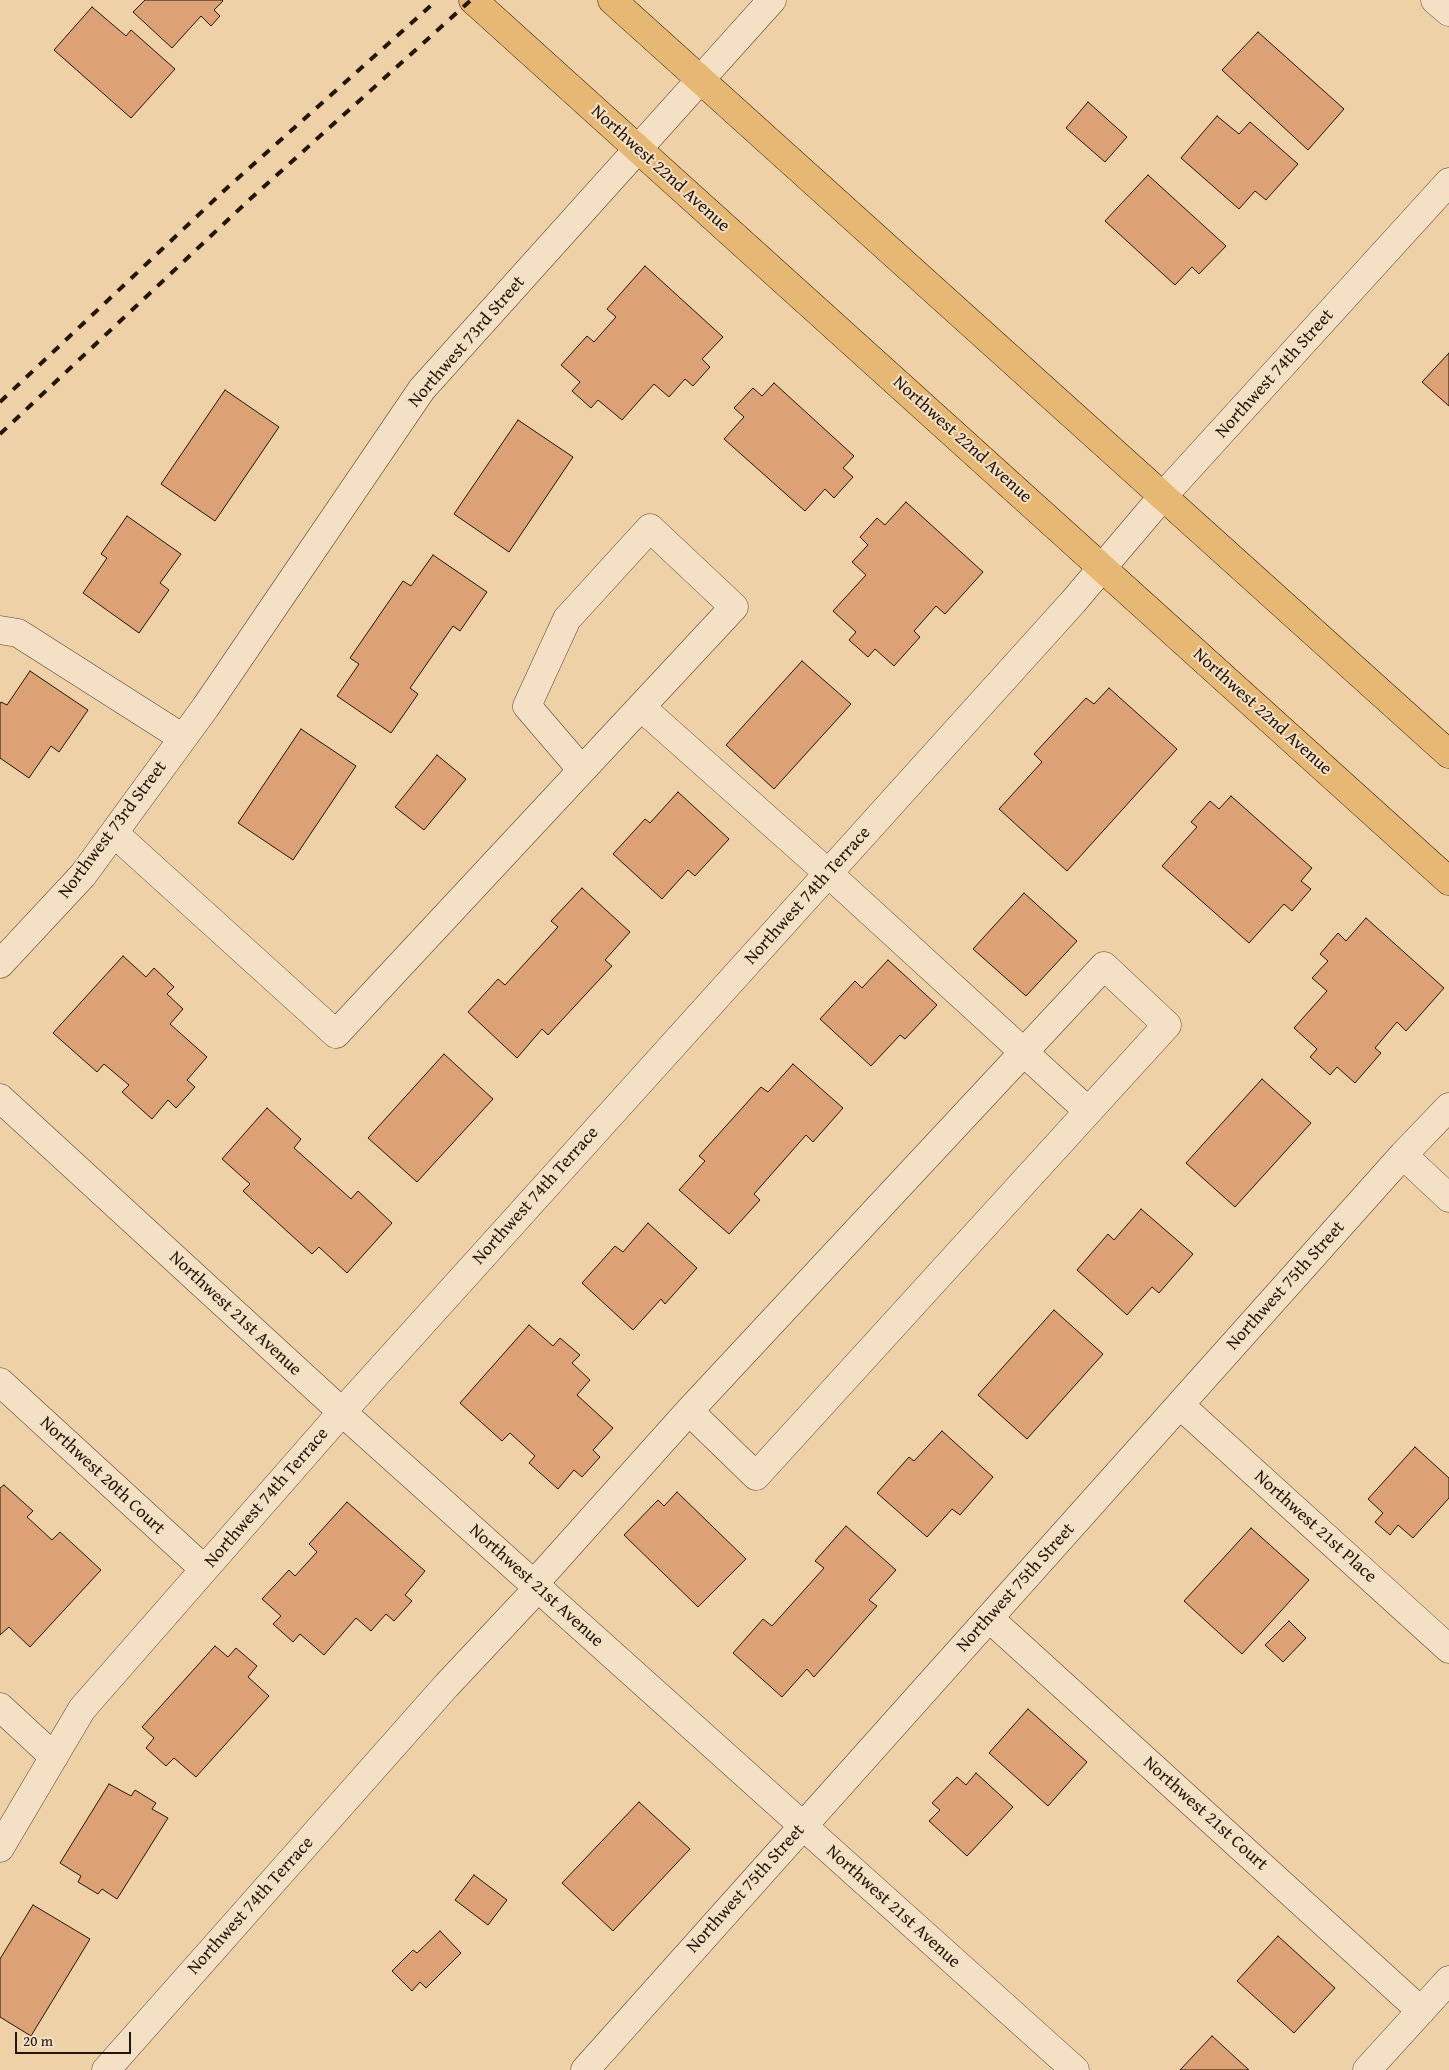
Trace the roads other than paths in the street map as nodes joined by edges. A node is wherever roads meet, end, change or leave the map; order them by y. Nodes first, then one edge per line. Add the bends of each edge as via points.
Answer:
1 (473, 0) edge
2 (612, 0) edge
3 (772, 0) edge
4 (1435, 0) edge
5 (1449, 12) edge
6 (701, 79) junction
7 (637, 149) junction
8 (1449, 182) edge
9 (1163, 496) junction
10 (1103, 568) junction
11 (0, 630) edge
12 (641, 707) junction
13 (183, 738) junction
14 (1449, 754) edge
15 (581, 769) junction
16 (114, 832) junction
17 (828, 873) junction
18 (1449, 881) edge
19 (0, 964) edge
20 (1024, 1051) junction
21 (0, 1098) edge
22 (1449, 1107) edge
23 (1088, 1111) junction
24 (1403, 1155) junction
25 (1449, 1198) edge
26 (0, 1382) edge
27 (1180, 1405) junction
28 (689, 1411) junction
29 (342, 1412) junction
30 (204, 1570) junction
31 (536, 1586) junction
32 (989, 1618) junction
33 (1449, 1649) edge
34 (0, 1707) edge
35 (54, 1757) junction
36 (802, 1825) junction
37 (0, 1848) edge
38 (1449, 1980) edge
39 (1421, 2011) junction
40 (106, 2070) edge
41 (585, 2070) edge
42 (1074, 2070) edge
43 (1367, 2070) edge

1 - 7 main road, Northwest 22nd Avenue
2 - 6 main road
3 - 6 street, Northwest 73rd Street
4 - 5 street
6 - 7 street, Northwest 73rd Street
6 - 9 main road
7 - 10 main road, Northwest 22nd Avenue
7 - 13 street, Northwest 73rd Street via 422,389
8 - 9 street, Northwest 74th Street
9 - 10 street, Northwest 74th Street
9 - 14 main road
10 - 17 street, Northwest 74th Terrace
10 - 18 main road, Northwest 22nd Avenue
11 - 13 street via 18,633
12 - 15 street
12 - 15 street via 734,607 650,528 568,619 527,706
12 - 17 street
13 - 16 street, Northwest 73rd Street
15 - 16 street via 336,1034
16 - 19 street, Northwest 73rd Street via 83,876
17 - 20 street
17 - 29 street, Northwest 74th Terrace
20 - 23 street
20 - 23 street, Northwest 74th Terrace via 1104,966 1168,1025
20 - 28 street, Northwest 74th Terrace
21 - 29 street, Northwest 21st Avenue
22 - 24 street, Northwest 75th Street
23 - 28 street via 756,1476
24 - 25 street
24 - 27 street, Northwest 75th Street
26 - 30 street, Northwest 20th Court
27 - 32 street, Northwest 75th Street
27 - 33 street, Northwest 21st Place
28 - 31 street, Northwest 74th Terrace
29 - 30 street, Northwest 74th Terrace
29 - 31 street, Northwest 21st Avenue
30 - 35 street, Northwest 74th Terrace via 82,1709
31 - 36 street, Northwest 21st Avenue
31 - 40 street, Northwest 74th Terrace
32 - 36 street, Northwest 75th Street
32 - 39 street, Northwest 21st Court
34 - 35 street
35 - 37 street, Northwest 74th Terrace
36 - 41 street, Northwest 75th Street
36 - 42 street, Northwest 21st Avenue
38 - 39 street
39 - 43 street

